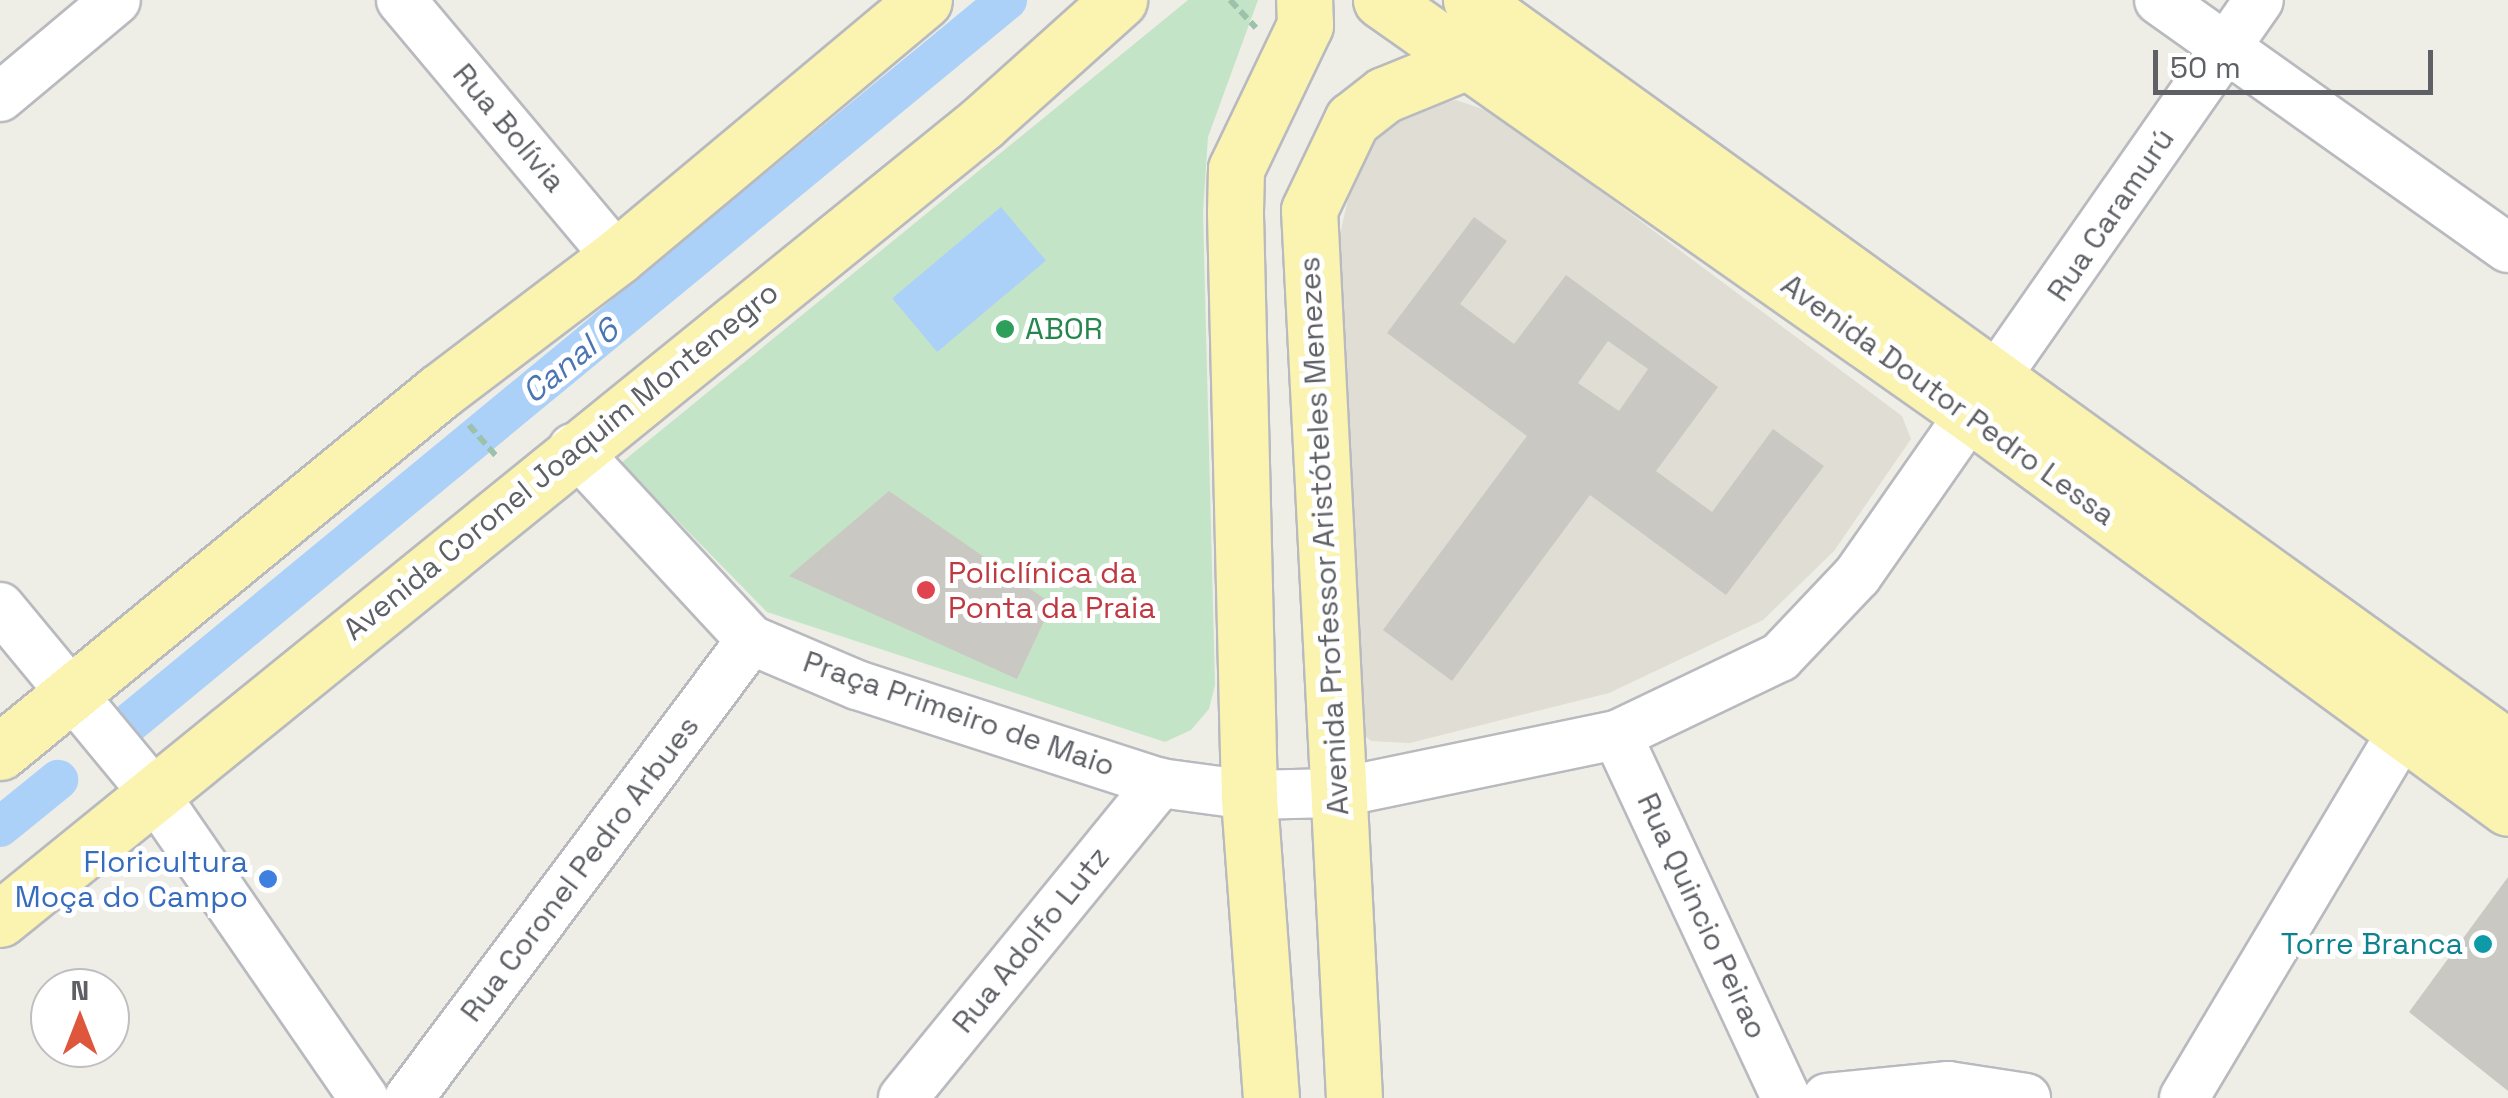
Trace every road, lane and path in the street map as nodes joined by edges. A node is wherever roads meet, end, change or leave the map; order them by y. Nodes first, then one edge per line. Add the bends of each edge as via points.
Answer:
1 (116, 0) edge
2 (401, 0) edge
3 (924, 0) edge
4 (1119, 0) edge
5 (1304, 0) edge
6 (1382, 0) edge
7 (1471, 0) edge
8 (2160, 0) edge
9 (2258, 0) edge
10 (2224, 49) junction
11 (1472, 59) junction
12 (0, 98) edge
13 (1309, 210) junction
14 (1235, 212) junction
15 (2508, 248) edge
16 (617, 256) junction
17 (1986, 398) junction
18 (574, 448) junction
19 (0, 607) edge
20 (751, 640) junction
21 (72, 693) junction
22 (2403, 731) junction
23 (1617, 735) junction
24 (2508, 748) edge
25 (0, 752) edge
26 (1160, 783) junction
27 (152, 792) junction
28 (1336, 792) junction
29 (1250, 795) junction
30 (2508, 808) edge
31 (0, 919) edge
32 (364, 1098) edge
33 (409, 1098) edge
34 (902, 1098) edge
35 (1271, 1098) edge
36 (1354, 1098) edge
37 (1786, 1098) edge
38 (1827, 1098) edge
39 (2026, 1098) edge
40 (2184, 1098) edge

1 - 12 street
2 - 16 street, Rua Bolívia
3 - 16 main road
4 - 18 main road, Avenida Coronel Joaquim Montenegro via 983,122
5 - 14 main road via 1306,24 1236,170
6 - 11 main road, Avenida Doutor Pedro Lessa
7 - 17 main road, Avenida Doutor Pedro Lessa
8 - 10 street
9 - 10 street, Rua Caramurú
10 - 15 street
10 - 17 street, Rua Caramurú
11 - 13 main road, Avenida Professor Aristóteles Menezes via 1384,96 1352,120
11 - 17 main road, Avenida Doutor Pedro Lessa
13 - 14 main road
13 - 28 main road, Avenida Professor Aristóteles Menezes
14 - 29 main road
16 - 21 main road via 438,392
17 - 22 main road, Avenida Doutor Pedro Lessa
17 - 23 street, Rua Caramurú via 1857,576 1780,657
17 - 24 main road, Avenida Doutor Pedro Lessa
18 - 20 street, Praça Primeiro de Maio
18 - 27 main road, Avenida Coronel Joaquim Montenegro
19 - 21 street
20 - 26 street, Praça Primeiro de Maio via 857,685
20 - 33 street, Rua Coronel Pedro Arbues
21 - 25 main road
21 - 27 street
22 - 30 main road, Avenida Doutor Pedro Lessa
22 - 40 street
23 - 28 street, Praça Primeiro de Maio
23 - 37 street, Rua Quincio Peirao
26 - 29 street, Praça Primeiro de Maio
26 - 34 street, Rua Adolfo Lutz
27 - 31 main road, Avenida Coronel Joaquim Montenegro
27 - 32 street
28 - 29 street, Praça Primeiro de Maio
28 - 36 main road, Avenida Professor Aristóteles Menezes
29 - 35 main road
38 - 39 street via 1948,1086

